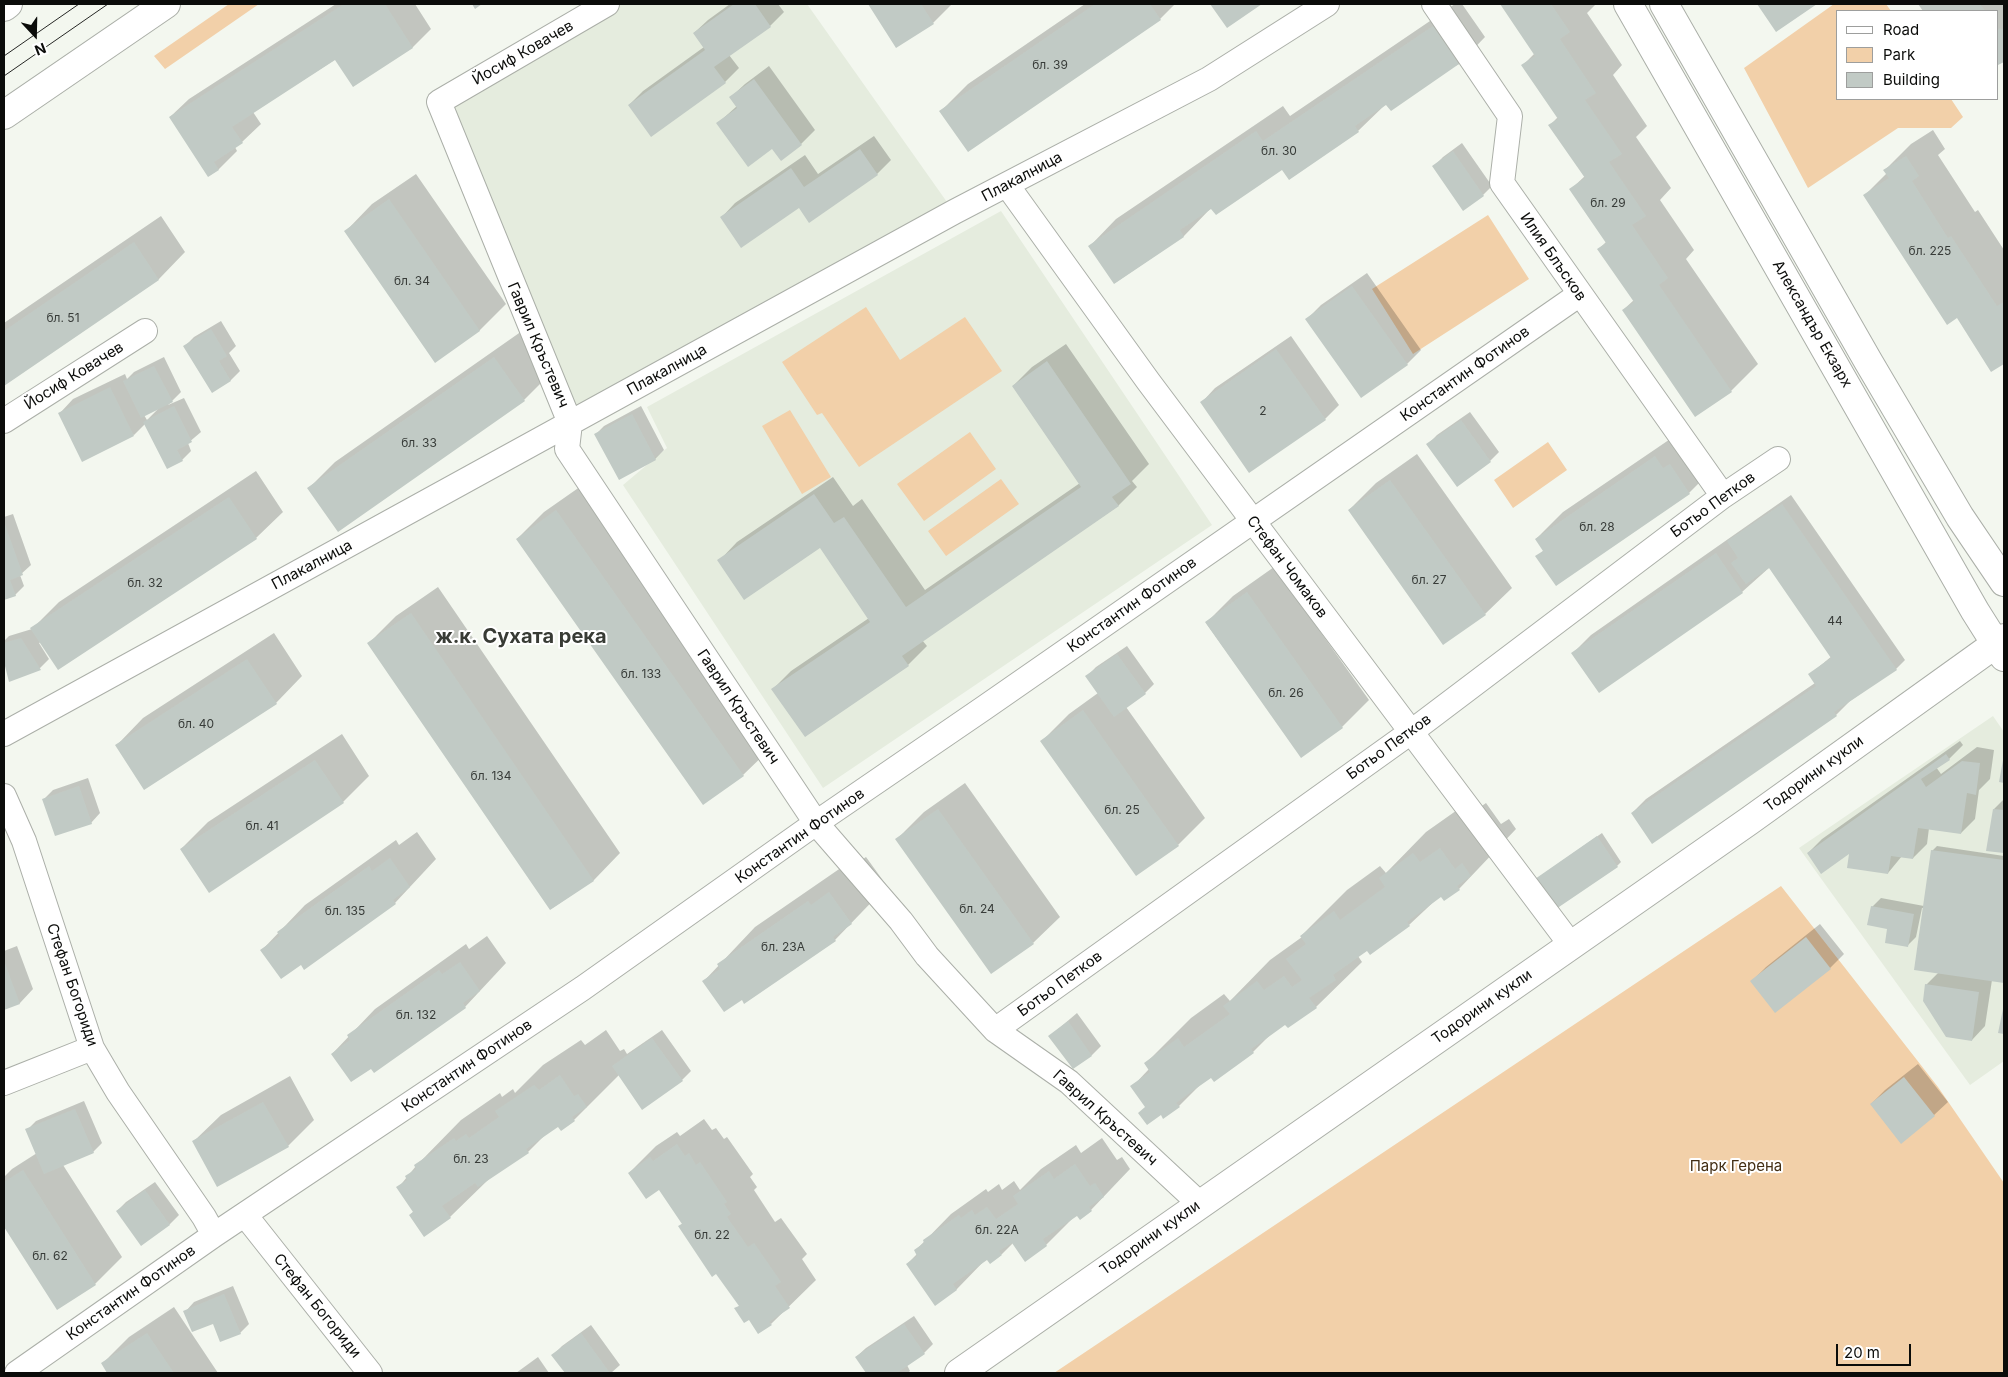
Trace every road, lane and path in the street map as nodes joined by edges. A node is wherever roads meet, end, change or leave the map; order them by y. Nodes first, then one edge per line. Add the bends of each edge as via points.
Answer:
1 (8, 4) edge
2 (166, 4) edge
3 (607, 4) edge
4 (1328, 4) edge
5 (1434, 4) edge
6 (1628, 4) edge
7 (1664, 4) edge
8 (4, 7) edge
9 (439, 102) joint
10 (4, 115) edge
11 (1007, 185) junction
12 (1580, 294) junction
13 (145, 332) dead end
14 (4, 421) edge
15 (570, 423) junction
16 (1778, 459) dead end
17 (1723, 496) junction
18 (1960, 517) junction
19 (1253, 521) junction
20 (2004, 547) edge
21 (2004, 582) edge
22 (2001, 646) edge
23 (1411, 732) junction
24 (4, 734) edge
25 (4, 796) edge
26 (816, 823) junction
27 (1571, 945) junction
28 (995, 1030) junction
29 (92, 1048) junction
30 (4, 1083) edge
31 (1200, 1204) junction
32 (244, 1215) junction
33 (214, 1235) junction
34 (17, 1373) edge
35 (370, 1373) edge
36 (959, 1373) edge

1 - 8 street
2 - 10 street
3 - 9 street, Йосиф Ковачев
4 - 11 street, Плакалница via 1208,79
5 - 12 street, Илия Блъсков via 1510,116 1502,183
6 - 22 street, Александър Екзарх
7 - 18 street, Александър Екзарх
9 - 15 street, Гаврил Кръстевич
11 - 15 street, Плакалница
11 - 19 street, Стефан Чомаков
12 - 17 street, Илия Блъсков
12 - 19 street, Константин Фотинов
13 - 14 street, Йосиф Ковачев
15 - 24 street, Плакалница
15 - 26 street, Гаврил Кръстевич via 567,449
16 - 17 street, Ботьо Петков
17 - 23 street, Ботьо Петков
18 - 20 street
18 - 21 street, Александър Екзарх
19 - 23 street, Стефан Чомаков
19 - 26 street, Константин Фотинов
22 - 27 street, Тодорини кукли
23 - 27 street, Стефан Чомаков
23 - 28 street, Ботьо Петков
25 - 29 street, Стефан Богориди via 24,841
26 - 28 street, Гаврил Кръстевич via 927,956
26 - 32 street, Константин Фотинов via 582,988
27 - 31 street, Тодорини кукли
28 - 31 street, Гаврил Кръстевич via 1068,1082
29 - 30 street
29 - 33 street, Стефан Богориди
31 - 36 street, Тодорини кукли
32 - 33 street, Константин Фотинов
32 - 35 street, Стефан Богориди
33 - 34 street, Константин Фотинов

